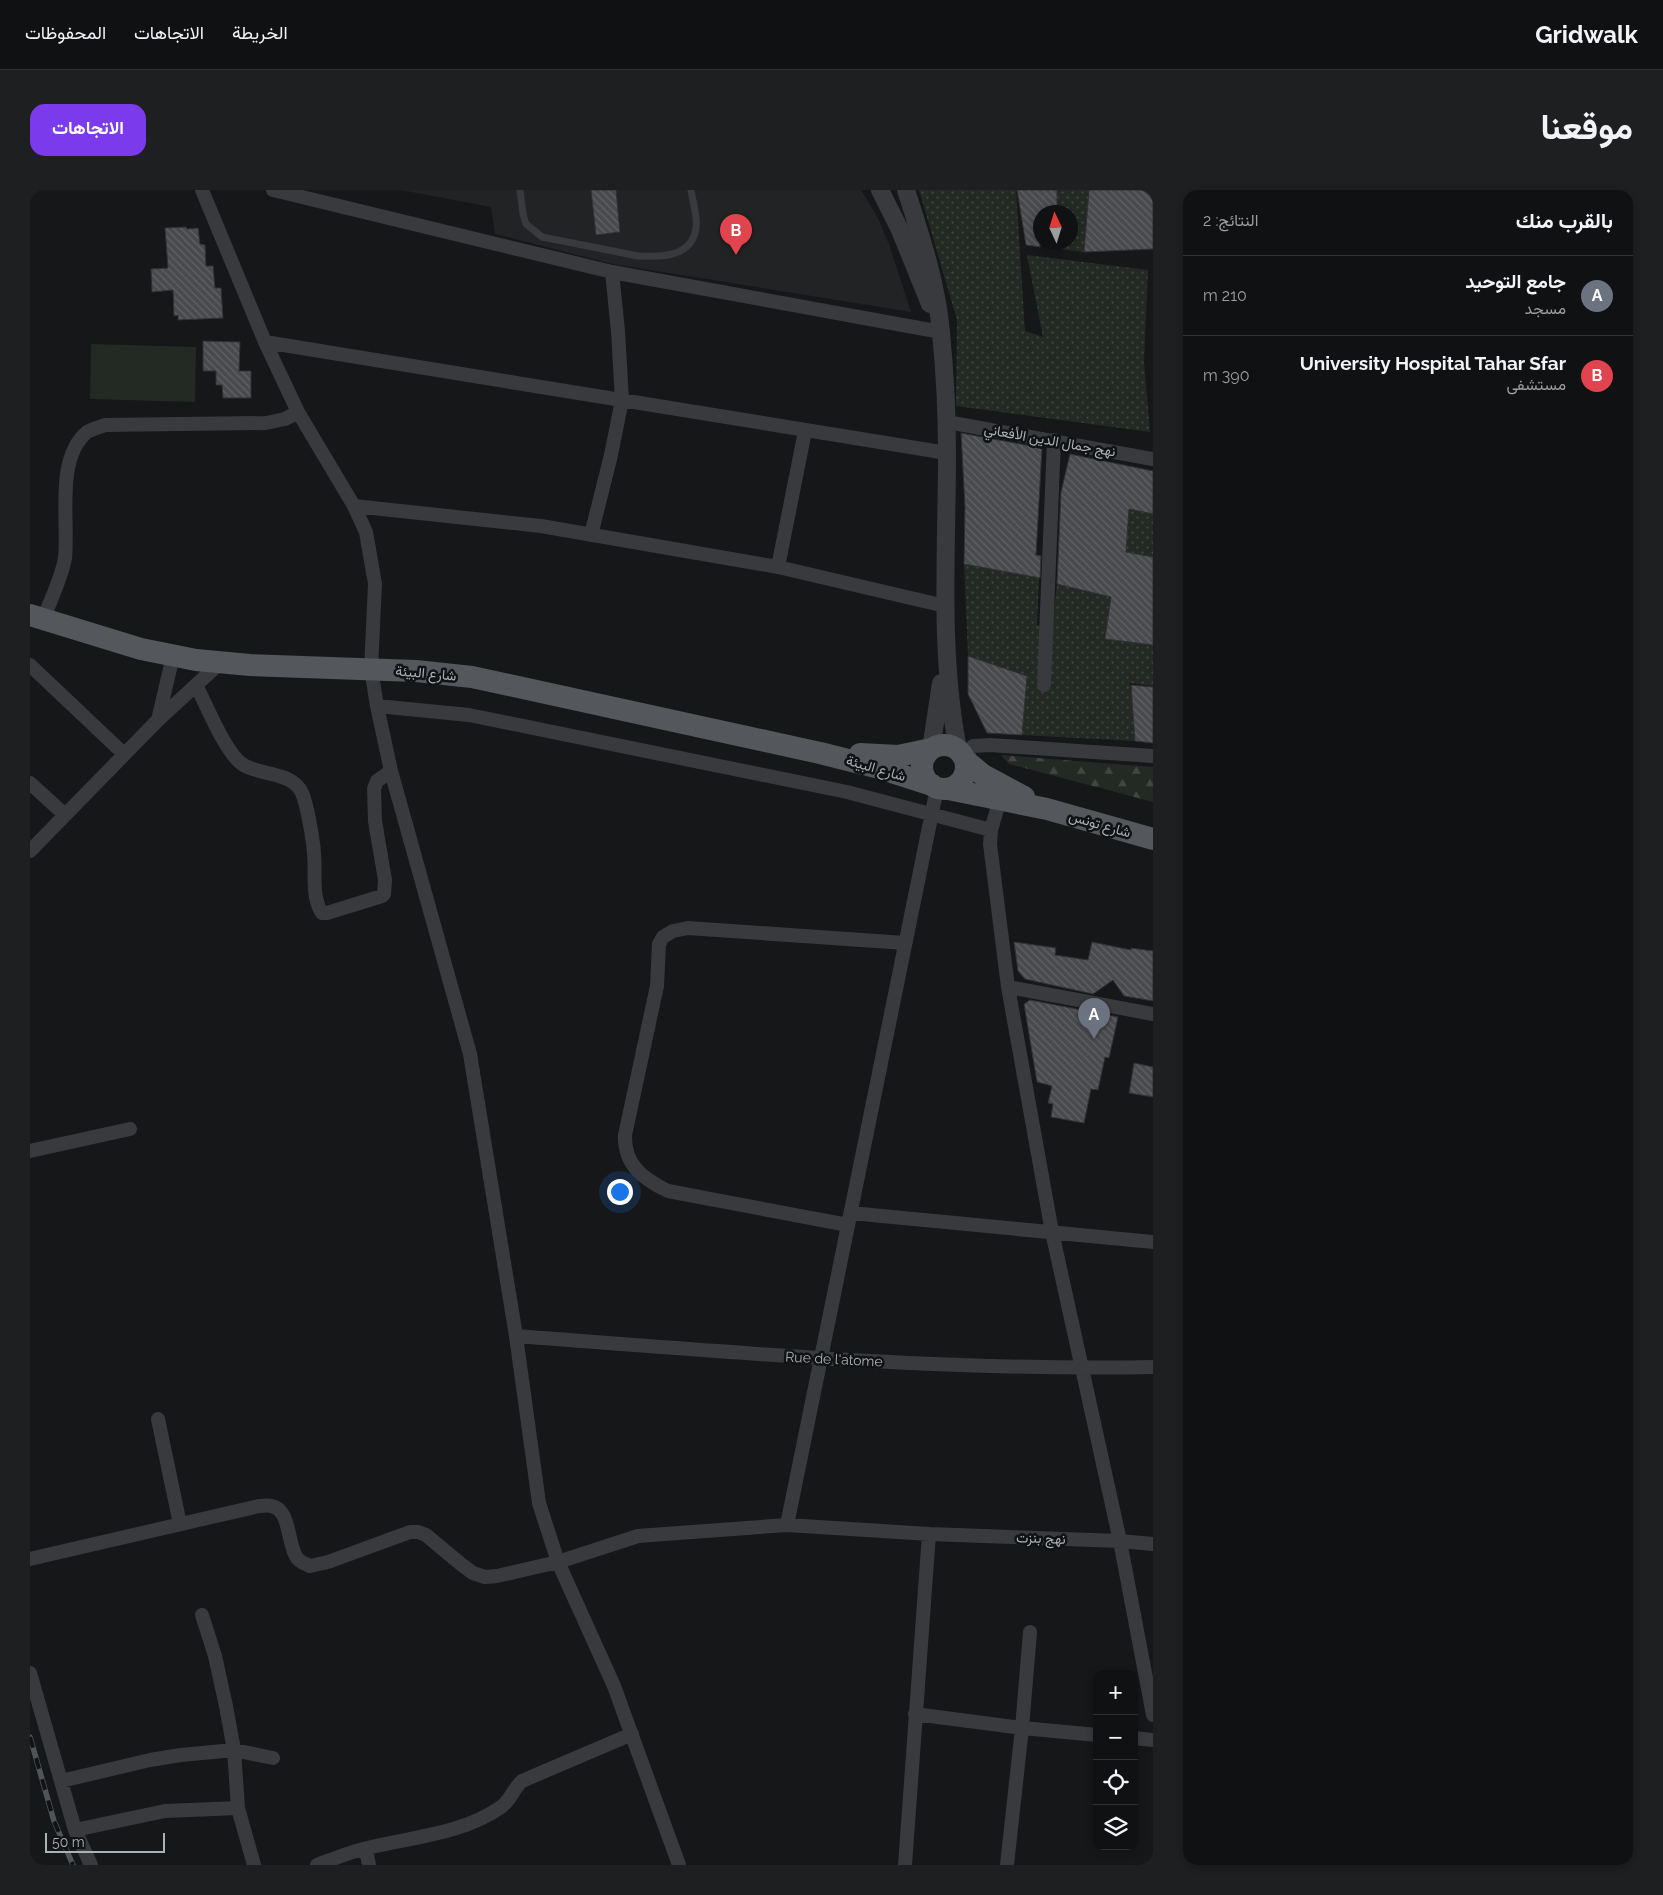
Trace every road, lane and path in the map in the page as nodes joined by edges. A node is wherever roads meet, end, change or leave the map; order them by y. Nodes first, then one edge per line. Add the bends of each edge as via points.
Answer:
1 (203, 190) edge
2 (273, 190) edge
3 (520, 190) edge
4 (691, 190) edge
5 (880, 190) edge
6 (906, 190) edge
7 (612, 272) junction
8 (941, 332) junction
9 (265, 342) junction
10 (622, 400) junction
11 (298, 412) junction
12 (946, 422) junction
13 (806, 431) junction
14 (1054, 440) junction
15 (947, 453) junction
16 (1153, 459) edge
17 (354, 506) junction
18 (591, 535) junction
19 (778, 567) junction
20 (945, 606) junction
21 (37, 617) edge
22 (945, 648) junction
23 (173, 656) junction
24 (220, 663) junction
25 (30, 665) edge
26 (371, 669) junction
27 (196, 684) junction
28 (1044, 685) dead end
29 (377, 706) junction
30 (158, 720) junction
31 (931, 749) junction
32 (820, 753) junction
33 (124, 754) junction
34 (962, 755) junction
35 (1153, 756) edge
36 (391, 771) junction
37 (30, 783) edge
38 (939, 787) junction
39 (1000, 799) junction
40 (1047, 809) junction
41 (65, 815) junction
42 (931, 815) junction
43 (992, 830) junction
44 (1153, 839) edge
45 (30, 851) edge
46 (905, 943) junction
47 (1008, 987) junction
48 (1153, 1014) edge
49 (130, 1130) dead end
50 (30, 1151) edge
51 (849, 1219) junction
52 (1052, 1232) junction
53 (1153, 1242) edge
54 (516, 1336) junction
55 (821, 1359) junction
56 (1153, 1367) edge
57 (1081, 1368) junction
58 (158, 1419) dead end
59 (180, 1524) junction
60 (787, 1525) junction
61 (928, 1534) junction
62 (1120, 1541) junction
63 (1153, 1544) edge
64 (30, 1559) edge
65 (558, 1562) junction
66 (202, 1615) dead end
67 (1030, 1632) dead end
68 (30, 1673) edge
69 (915, 1714) junction
70 (1153, 1715) edge
71 (1022, 1728) junction
72 (632, 1734) junction
73 (1093, 1735) edge
74 (1138, 1738) edge
75 (1153, 1740) edge
76 (234, 1750) junction
77 (272, 1758) dead end
78 (61, 1781) junction
79 (238, 1808) junction
80 (75, 1830) junction
81 (366, 1849) junction
82 (91, 1865) edge
83 (254, 1865) edge
84 (317, 1865) edge
85 (369, 1865) edge
86 (679, 1865) edge
87 (905, 1865) edge
88 (1007, 1865) edge

1 - 9 street
2 - 7 street
3 - 4 lane via 526,224 542,237 638,256 678,253 692,240 696,226
5 - 8 street via 900,230
6 - 8 street via 933,278
7 - 8 street
7 - 10 street
8 - 12 street
9 - 10 street
9 - 11 street
10 - 13 street
10 - 18 street
11 - 17 street
11 - 21 street via 266,424 105,425 88,431 77,445 70,465 65,504 64,561
12 - 14 street, نهج جمال الدين الأفعاني
12 - 15 street
13 - 15 street
13 - 19 street
14 - 16 street, نهج جمال الدين الأفعاني
14 - 28 street
15 - 20 street
17 - 18 street via 541,526
17 - 26 street via 366,532 373,568
18 - 19 street
19 - 20 street
20 - 22 street
21 - 23 main road, شارع البيئة
22 - 31 street
22 - 34 street via 951,714
23 - 24 main road, شارع البيئة
23 - 30 street
24 - 26 main road, شارع البيئة
24 - 27 street
25 - 33 street
26 - 29 street
26 - 32 main road, شارع البيئة via 472,678
27 - 30 street
27 - 36 street via 231,753 254,770 294,782 302,792 314,852 317,899 322,913 384,894 374,789 377,782
29 - 36 street
29 - 42 street via 478,717 847,792
30 - 33 street
31 - 32 main road, شارع البيئة via 898,756
31 - 34 main road via 944,745
31 - 38 main road via 922,767 926,780
32 - 38 main road, شارع البيئة
33 - 41 street
34 - 35 street via 973,746 990,744
34 - 38 main road via 965,775 955,786
34 - 40 main road, شارع تونس via 984,775
36 - 54 street via 470,1054
37 - 41 street
38 - 39 main road, شارع تونس
38 - 42 street
39 - 40 main road, شارع تونس
39 - 43 street
40 - 44 main road, شارع تونس
41 - 45 street
42 - 43 street
42 - 46 street
43 - 47 street via 990,844
46 - 51 street
46 - 51 street via 688,928 673,931 659,944 657,986 624,1135 624,1148 630,1160 640,1174 668,1191
47 - 48 street
47 - 52 street
49 - 50 street
51 - 52 street
51 - 55 street
52 - 53 street
52 - 57 street
54 - 55 street, Rue de l'atome
54 - 65 street via 539,1503
55 - 57 street, Rue de l'atome
55 - 60 street
56 - 57 street, Rue de l'atome
57 - 62 street
58 - 59 street
59 - 64 street, نهج بنزت
59 - 65 street, نهج بنزت via 272,1506 284,1514 297,1559 310,1566 410,1532 426,1535 473,1573 485,1577
60 - 61 street, نهج بنزت
60 - 65 street, نهج بنزت via 638,1536
61 - 62 street, نهج بنزت
61 - 69 street
62 - 63 street, نهج بنزت
62 - 70 street
65 - 72 street
66 - 76 street via 215,1656
67 - 71 street
68 - 78 street
69 - 71 street
69 - 87 street
71 - 73 street
71 - 88 street
72 - 81 street via 522,1781 514,1787 510,1799 503,1806 486,1816 457,1828
72 - 86 street
74 - 75 street
76 - 77 street
76 - 78 street via 158,1759
76 - 79 street
78 - 80 street
79 - 80 street via 166,1811
79 - 83 street
80 - 82 street
81 - 84 street
81 - 85 street

